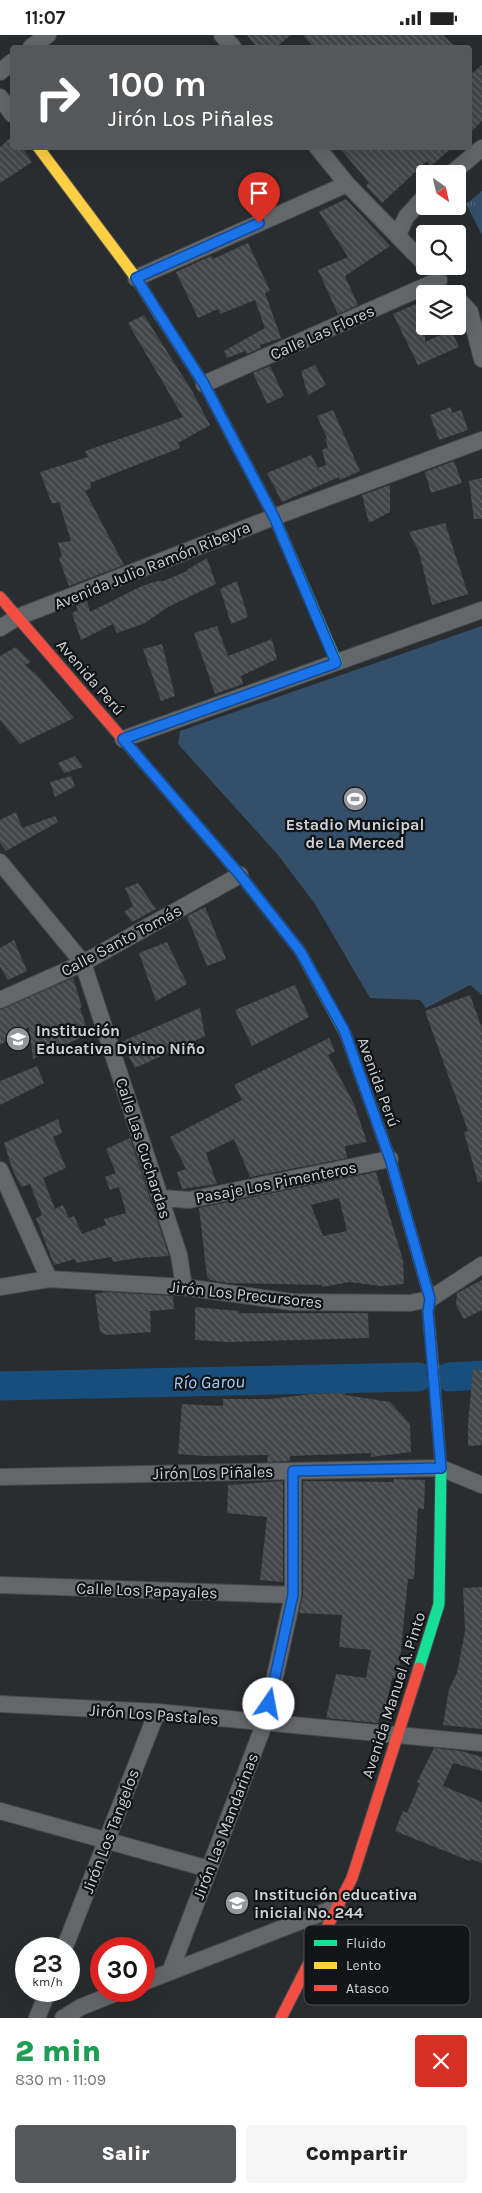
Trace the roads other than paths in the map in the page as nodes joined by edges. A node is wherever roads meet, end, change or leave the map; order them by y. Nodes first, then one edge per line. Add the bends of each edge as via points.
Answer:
1 (48, 35) edge
2 (222, 35) edge
3 (35, 45) edge
4 (231, 45) edge
5 (10, 64) edge
6 (0, 72) edge
7 (0, 97) edge
8 (10, 111) edge
9 (482, 148) edge
10 (40, 150) edge
11 (319, 150) edge
12 (462, 165) edge
13 (347, 184) junction
14 (416, 206) edge
15 (398, 235) junction
16 (416, 254) edge
17 (435, 275) edge
18 (136, 278) junction
19 (439, 280) junction
20 (444, 285) edge
21 (476, 311) edge
22 (482, 359) edge
23 (204, 384) junction
24 (482, 439) edge
25 (274, 517) junction
26 (0, 597) edge
27 (482, 610) edge
28 (18, 617) junction
29 (0, 628) edge
30 (336, 663) junction
31 (123, 739) junction
32 (0, 862) edge
33 (240, 875) junction
34 (84, 963) junction
35 (0, 1000) edge
36 (390, 1159) junction
37 (0, 1170) edge
38 (161, 1198) junction
39 (482, 1265) edge
40 (49, 1279) junction
41 (0, 1287) edge
42 (184, 1287) junction
43 (430, 1299) junction
44 (432, 1362) joint
45 (441, 1468) junction
46 (293, 1471) junction
47 (0, 1477) edge
48 (482, 1485) edge
49 (0, 1585) edge
50 (293, 1595) junction
51 (0, 1704) edge
52 (157, 1712) junction
53 (265, 1722) junction
54 (397, 1734) junction
55 (482, 1743) edge
56 (0, 1811) edge
57 (106, 1841) junction
58 (209, 1869) junction
59 (337, 1907) junction
60 (328, 1925) edge
61 (69, 1937) edge
62 (170, 1972) junction
63 (304, 1972) edge
64 (155, 1978) edge
65 (44, 2002) edge
66 (103, 2002) edge
67 (87, 2012) edge
68 (37, 2018) edge
69 (63, 2018) edge
70 (281, 2018) edge

1 - 3 street
2 - 4 street
5 - 6 street
7 - 8 street
9 - 12 street
10 - 18 main road
11 - 13 street
13 - 15 street
13 - 18 street
14 - 15 street via 406,217
15 - 16 street
17 - 19 street
18 - 23 main road
19 - 20 street
19 - 23 street, Calle Las Flores
21 - 22 street
23 - 25 main road
24 - 25 street, Avenida Julio Ramón Ribeyra
25 - 28 street, Avenida Julio Ramón Ribeyra
25 - 30 main road
26 - 28 main road, Avenida Perú
27 - 30 street
28 - 29 street, Avenida Julio Ramón Ribeyra
28 - 31 main road, Avenida Perú
30 - 31 street
31 - 33 main road, Avenida Perú
32 - 34 street, Calle Las Cuchardas
33 - 34 street, Calle Santo Tomás
33 - 36 main road, Avenida Perú via 300,951 344,1030
34 - 35 street, Calle Santo Tomás
34 - 38 street, Calle Las Cuchardas
36 - 38 street, Pasaje Los Pimenteros via 190,1200
36 - 43 main road, Avenida Perú
37 - 40 street
38 - 42 street, Calle Las Cuchardas via 180,1255
39 - 43 street, Jirón Los Precursores
40 - 41 street, Jirón Los Precursores
40 - 42 street, Jirón Los Precursores
42 - 43 street, Jirón Los Precursores via 292,1302 410,1303
43 - 44 main road, Avenida Perú
44 - 45 main road, Avenida Manuel A. Pinto
45 - 46 street, Jirón Los Piñales
45 - 48 street, Jirón Los Piñales
45 - 54 main road, Avenida Manuel A. Pinto via 438,1604
46 - 47 street, Jirón Los Piñales
46 - 50 street, Jirón Las Mandarinas
49 - 50 street, Calle Los Papayales
50 - 53 street, Jirón Las Mandarinas
51 - 52 street, Jirón Los Pastales
52 - 53 street, Jirón Los Pastales
52 - 57 street, Jirón Los Tangelos
53 - 54 street, Jirón Los Pastales
53 - 58 street, Jirón Las Mandarinas
54 - 55 street, Jirón Los Pastales
54 - 59 main road, Avenida Manuel A. Pinto via 352,1878
56 - 57 street
57 - 58 street
57 - 61 street, Jirón Los Tangelos
58 - 62 street, Jirón Las Mandarinas
59 - 60 main road, Avenida Manuel A. Pinto
59 - 62 street
62 - 64 street
63 - 70 main road, Avenida Manuel A. Pinto
65 - 68 street
66 - 67 street
67 - 69 street

